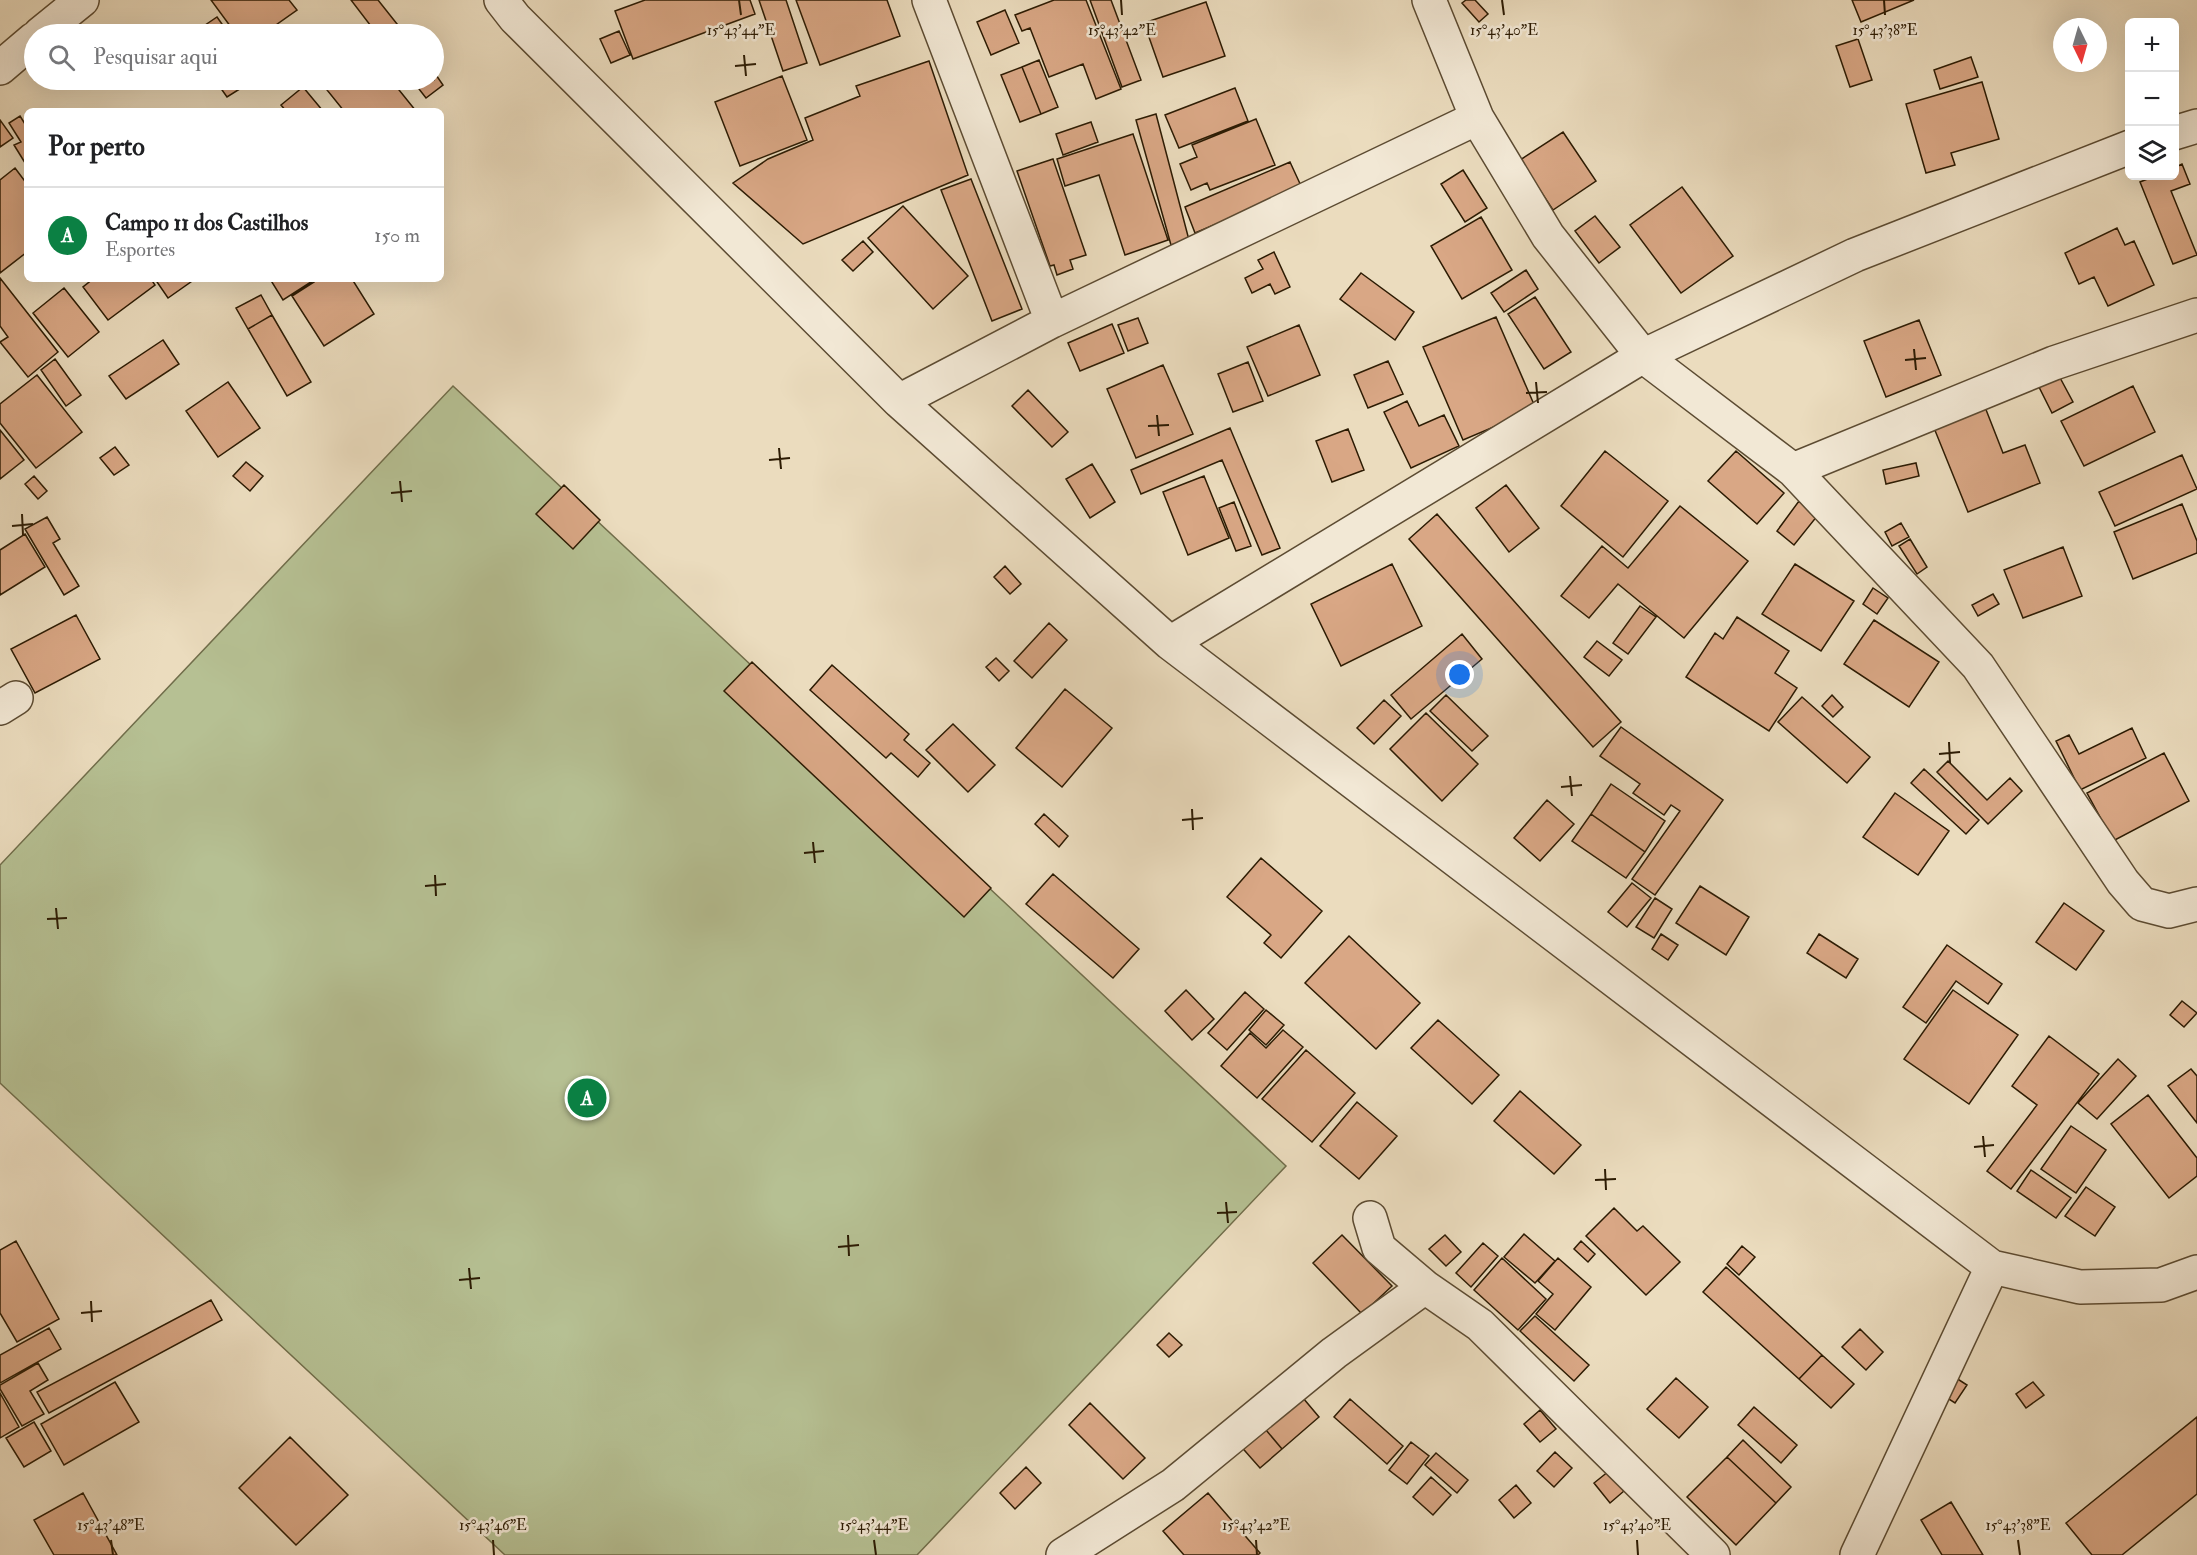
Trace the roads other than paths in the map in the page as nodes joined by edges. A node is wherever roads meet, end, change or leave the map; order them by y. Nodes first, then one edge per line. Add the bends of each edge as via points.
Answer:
1 (82, 0) edge
2 (501, 0) edge
3 (929, 0) edge
4 (1429, 0) edge
5 (52, 24) edge
6 (24, 48) edge
7 (0, 68) edge
8 (1477, 118) junction
9 (2197, 126) edge
10 (2179, 132) edge
11 (2125, 149) edge
12 (2197, 315) edge
13 (1052, 321) junction
14 (1643, 356) junction
15 (899, 401) junction
16 (1793, 470) junction
17 (1170, 643) junction
18 (2197, 904) edge
19 (1370, 1218) dead end
20 (1992, 1267) junction
21 (2197, 1272) edge
22 (1425, 1287) junction
23 (1063, 1555) edge
24 (1713, 1555) edge
25 (1857, 1555) edge

1 - 5 street
2 - 15 street
3 - 13 street
4 - 8 street
6 - 7 street
8 - 13 street
8 - 14 street via 1548,236
9 - 10 street
11 - 14 street via 1855,255
12 - 16 street via 2054,363
13 - 15 street
14 - 16 street
14 - 17 street
15 - 17 street
16 - 18 street via 1978,666 2123,882 2142,904 2169,911
17 - 20 street
19 - 22 street via 1379,1248
20 - 21 street via 2080,1287 2161,1285
20 - 25 street
22 - 23 street via 1334,1353 1173,1485
22 - 24 street via 1480,1325

